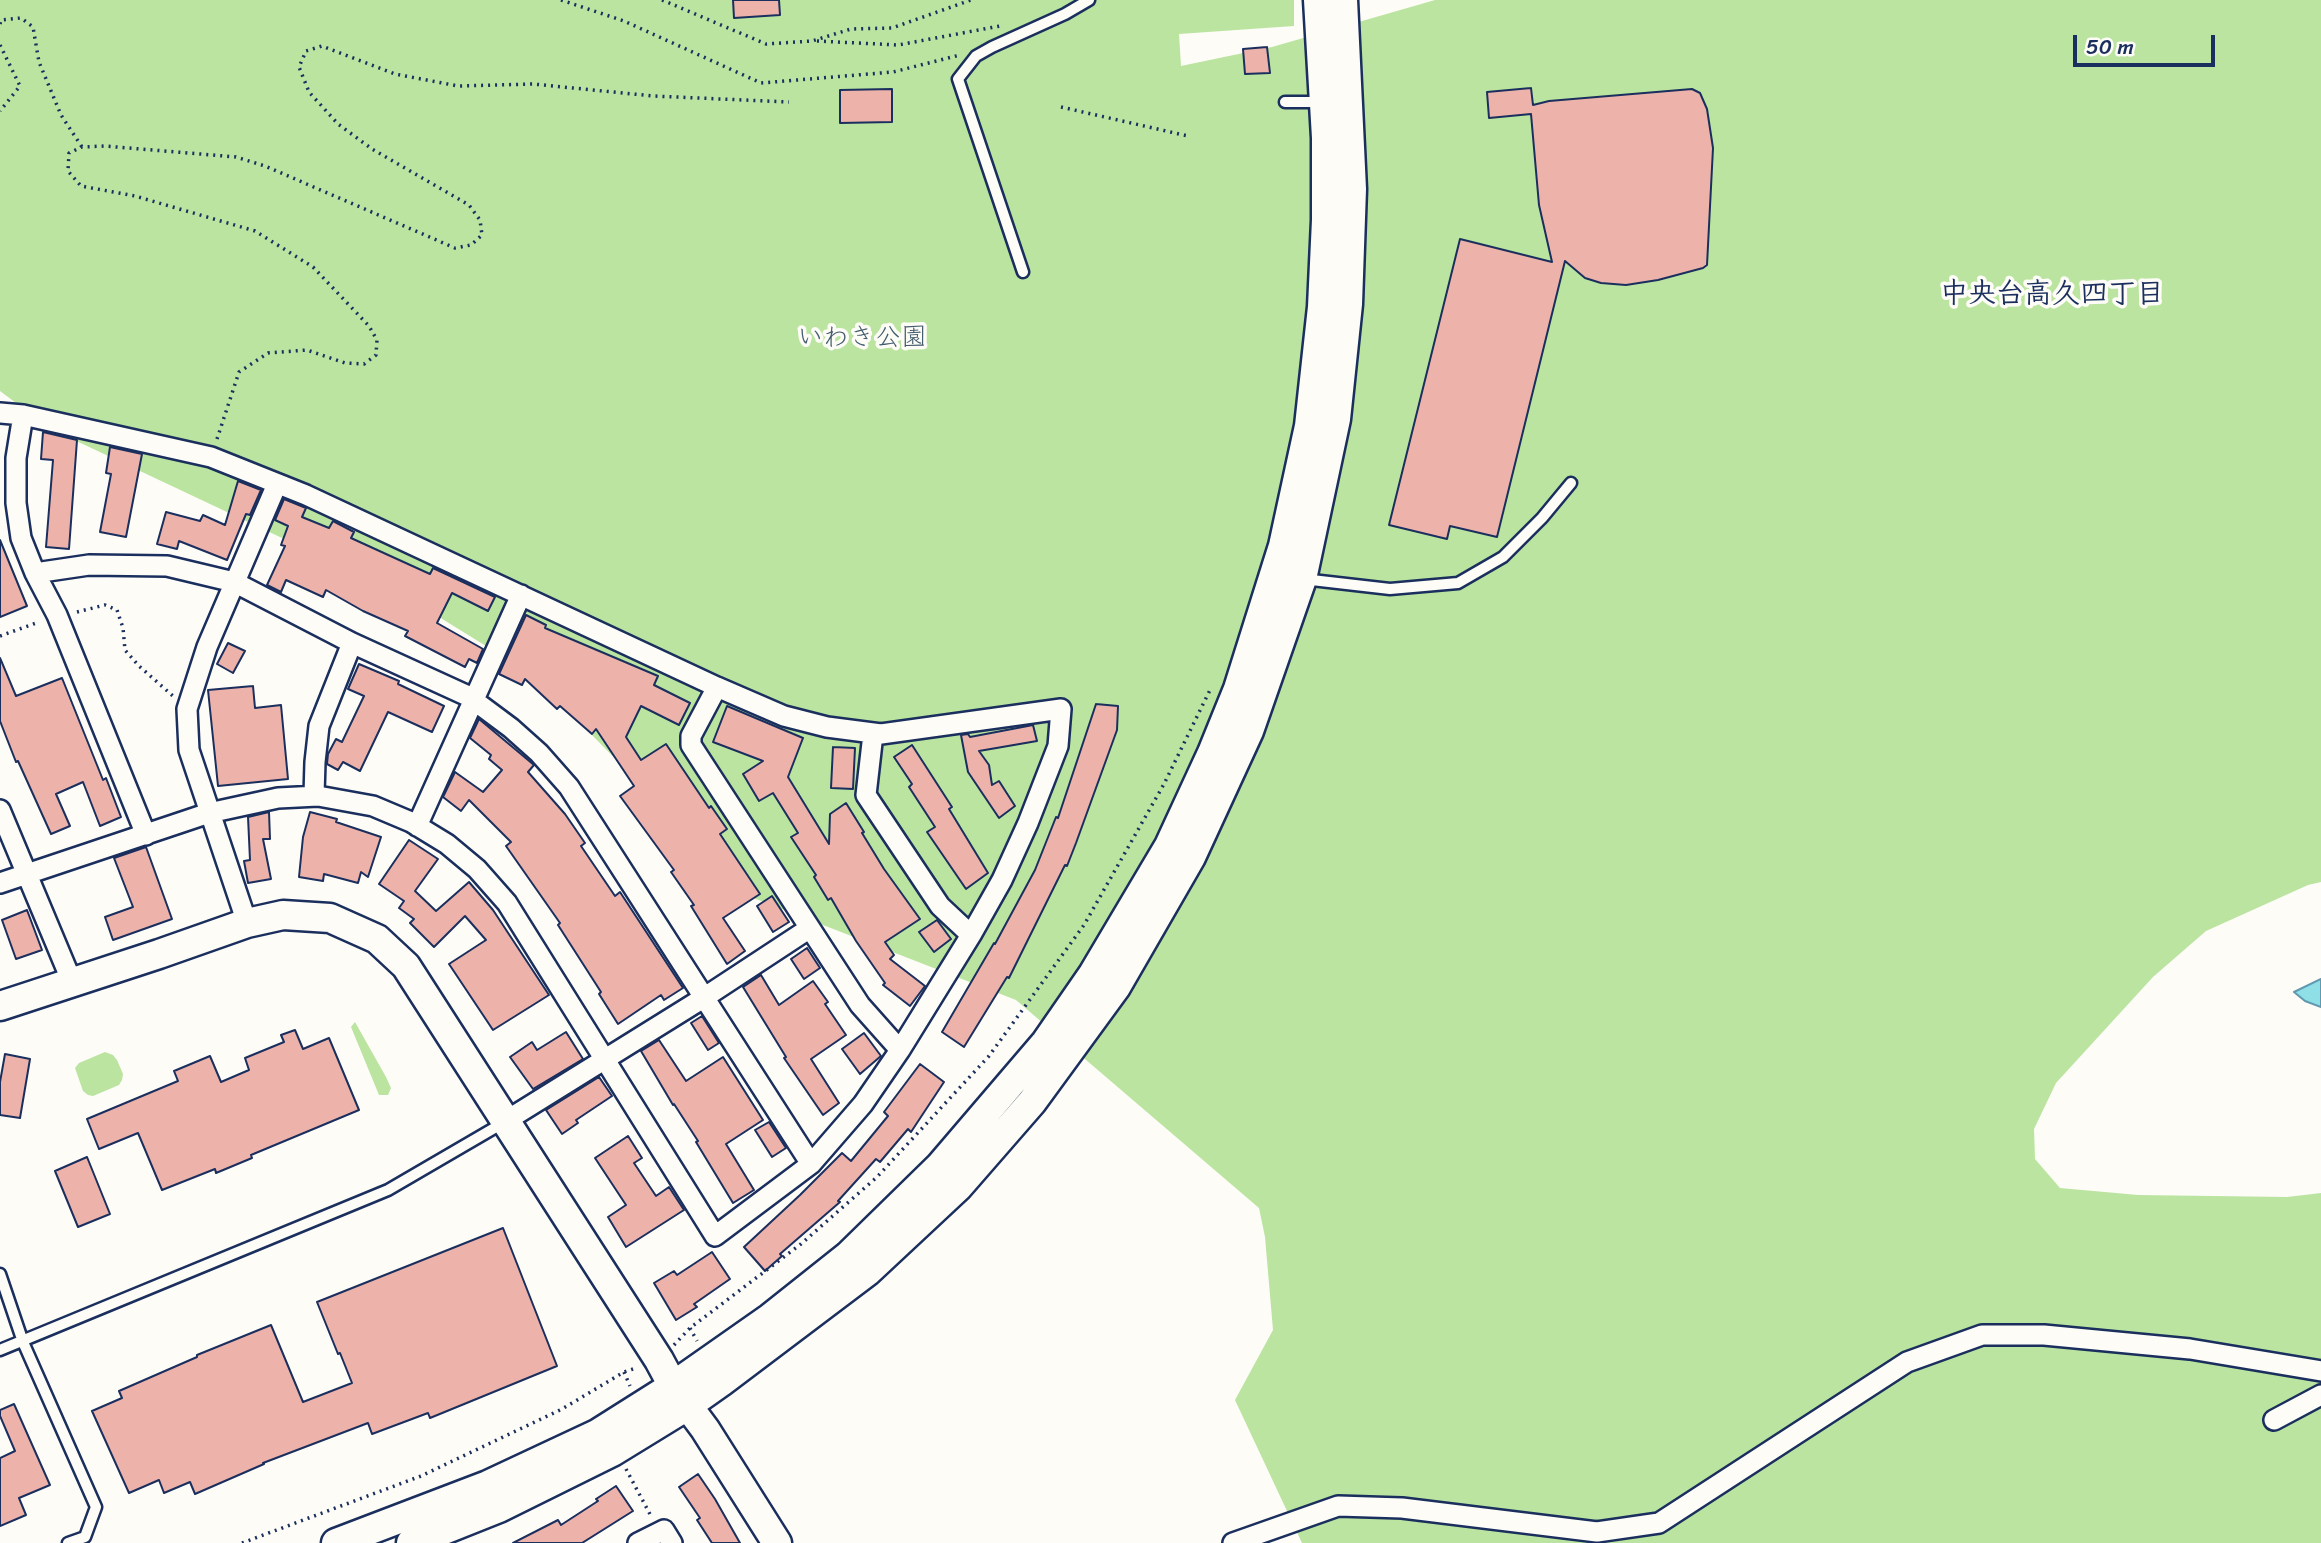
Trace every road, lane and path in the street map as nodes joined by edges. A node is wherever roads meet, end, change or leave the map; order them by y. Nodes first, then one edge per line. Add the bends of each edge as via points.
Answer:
1 (561, 0) edge
2 (662, 0) edge
3 (971, 0) edge
4 (1089, 0) edge
5 (1318, 0) edge
6 (1343, 0) edge
7 (0, 24) edge
8 (1026, 32) junction
9 (811, 41) junction
10 (0, 45) edge
11 (992, 47) junction
12 (789, 102) dead end
13 (1285, 102) dead end
14 (1323, 102) junction
15 (1061, 107) dead end
16 (0, 111) edge
17 (1188, 136) dead end
18 (82, 147) junction
19 (1023, 272) dead end
20 (0, 413) edge
21 (23, 415) junction
22 (211, 457) junction
23 (1571, 483) dead end
24 (277, 484) junction
25 (35, 573) junction
26 (1275, 573) junction
27 (1302, 579) junction
28 (234, 582) junction
29 (521, 595) junction
30 (58, 617) junction
31 (0, 636) edge
32 (352, 643) junction
33 (717, 687) junction
34 (473, 700) junction
35 (187, 709) junction
36 (873, 734) junction
37 (314, 795) junction
38 (0, 810) edge
39 (209, 813) junction
40 (417, 825) junction
41 (146, 835) junction
42 (27, 874) junction
43 (0, 883) edge
44 (247, 923) junction
45 (810, 928) junction
46 (971, 935) junction
47 (72, 982) junction
48 (705, 997) junction
49 (0, 1006) edge
50 (900, 1050) junction
51 (605, 1059) junction
52 (504, 1122) junction
53 (811, 1164) junction
54 (0, 1274) edge
55 (23, 1342) junction
56 (0, 1350) edge
57 (2321, 1371) edge
58 (2321, 1395) edge
59 (680, 1396) junction
60 (2274, 1420) dead end
61 (612, 1452) junction
62 (665, 1538) edge
63 (68, 1543) edge
64 (336, 1543) edge
65 (411, 1543) edge
66 (638, 1543) edge
67 (777, 1543) edge
68 (1233, 1543) edge

1 - 11 path via 624,21 761,83 893,72
2 - 9 path via 766,44
3 - 9 path via 892,28 851,29
4 - 8 lane
5 - 14 street
6 - 27 street via 1352,189 1349,304 1336,419
7 - 18 path via 1,20 21,18 33,27 39,62 61,115
8 - 9 path via 1001,26 898,45
8 - 11 lane
10 - 16 path via 20,86
11 - 19 lane via 976,56 958,79
12 - 18 path via 653,96 533,84 458,86 395,74 322,46 306,51 299,67 310,92 338,124 372,149 470,205 480,220 482,235 471,245 455,248 236,157
13 - 14 lane
14 - 26 street via 1326,220 1319,353 1309,426
15 - 17 path
18 - 22 path via 69,153 68,171 81,186 255,231 313,267 377,340 376,355 364,364 345,363 307,350 268,353 239,372
20 - 21 street
21 - 22 street
21 - 25 street via 16,458 16,503 21,538
22 - 24 street
23 - 27 lane via 1503,556 1458,583 1390,589
24 - 28 street
24 - 29 street
25 - 28 street via 89,565 167,566
25 - 30 street
26 - 27 street
26 - 59 street via 1238,689 1169,846 1093,974 1046,1042 940,1166 848,1256
27 - 59 street via 1249,731 1191,857 1116,987 1032,1102 958,1187 868,1271
28 - 32 street
28 - 35 street
29 - 33 street
29 - 34 street
30 - 31 path
30 - 35 path via 105,605 117,610 125,650
30 - 41 street
32 - 34 street
32 - 37 street via 319,726
33 - 36 street via 784,716
33 - 45 street via 691,736 691,745
34 - 40 street
34 - 48 street via 540,753 569,787
35 - 39 street via 189,750
36 - 46 street via 866,795 940,906
36 - 46 street via 1060,709 1058,746 1028,823
37 - 39 street
37 - 40 street via 373,806
38 - 42 street
39 - 41 street
39 - 44 street
40 - 51 street via 477,869 508,903
41 - 42 street
42 - 43 street
42 - 47 street
44 - 47 street
44 - 52 street via 283,915 330,918 377,939 406,966
45 - 48 street
45 - 50 street via 860,1005
46 - 50 street
47 - 49 street
48 - 51 street
48 - 53 street
50 - 53 street via 863,1104
51 - 52 street
51 - 53 street via 715,1236
52 - 55 lane via 388,1190
52 - 59 street
54 - 55 lane
55 - 56 lane
55 - 63 lane via 96,1507 85,1537
57 - 68 street via 2190,1349 2043,1335 1982,1335 1907,1362 1659,1523 1597,1532 1402,1508 1338,1506
58 - 60 street
59 - 61 street
59 - 64 street via 488,1485
59 - 67 street
61 - 62 path
61 - 65 street via 499,1508
62 - 66 street

